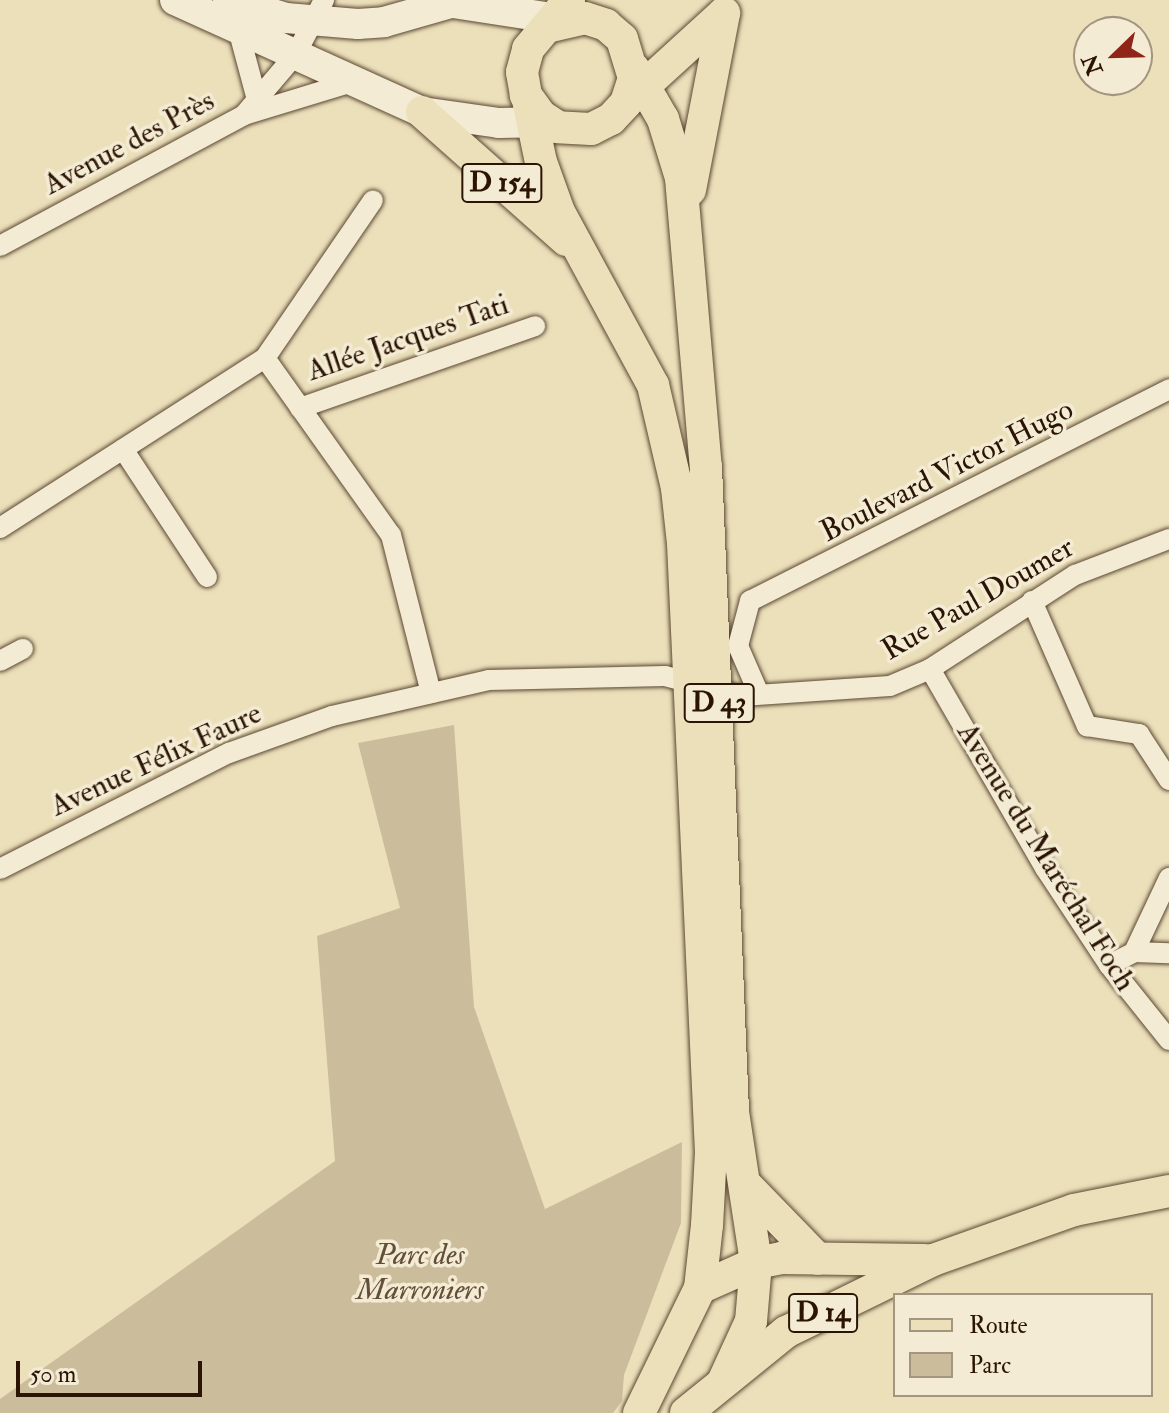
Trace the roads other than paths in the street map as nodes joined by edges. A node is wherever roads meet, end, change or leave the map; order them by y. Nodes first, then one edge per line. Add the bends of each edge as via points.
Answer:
1 (175, 0) edge
2 (228, 0) edge
3 (457, 2) edge
4 (728, 6) edge
5 (319, 12) edge
6 (559, 16) edge
7 (238, 29) junction
8 (296, 54) junction
9 (355, 81) junction
10 (635, 86) junction
11 (250, 108) junction
12 (422, 112) junction
13 (536, 115) junction
14 (373, 200) dead end
15 (686, 220) junction
16 (0, 246) edge
17 (581, 253) junction
18 (535, 326) dead end
19 (265, 358) junction
20 (1169, 389) edge
21 (300, 408) junction
22 (123, 449) junction
23 (0, 528) edge
24 (1169, 539) edge
25 (207, 577) dead end
26 (711, 586) junction
27 (750, 601) junction
28 (1032, 601) junction
29 (23, 649) dead end
30 (0, 661) edge
31 (930, 669) junction
32 (705, 687) junction
33 (431, 693) junction
34 (759, 694) junction
35 (1169, 780) edge
36 (0, 869) edge
37 (1169, 878) edge
38 (1134, 952) junction
39 (1169, 953) edge
40 (1109, 965) junction
41 (1169, 1040) edge
42 (746, 1185) junction
43 (1169, 1191) edge
44 (818, 1259) junction
45 (933, 1260) junction
46 (756, 1263) junction
47 (700, 1288) junction
48 (751, 1321) junction
49 (786, 1332) junction
50 (723, 1382) junction
51 (639, 1413) edge
52 (686, 1413) edge

1 - 7 main road, D 154
2 - 5 main road
3 - 5 main road via 384,22
3 - 6 main road
4 - 10 main road
4 - 15 main road, D 43 via 701,115
5 - 8 street, Avenue des Près
6 - 10 main road via 606,25 622,39
6 - 13 main road via 524,60
7 - 8 main road, D 154
7 - 11 street
8 - 9 main road, D 154
8 - 11 street, Avenue des Près
9 - 11 street, Avenue des Près
9 - 12 main road, D 154
10 - 13 main road via 611,119 591,129 569,130
10 - 15 main road via 670,136
11 - 16 street, Avenue des Près
12 - 13 main road, D 154
12 - 17 main road, D 154
13 - 17 main road, D 43 via 548,186
14 - 19 street
15 - 26 main road, D 43
17 - 32 main road, D 43 via 625,325 660,408 677,488
18 - 21 street, Allée Jacques Tati
19 - 21 street
19 - 22 street
20 - 27 street, Boulevard Victor Hugo
21 - 33 street via 391,535
22 - 23 street
22 - 25 street
24 - 28 street, Rue Paul Doumer via 1126,552
26 - 27 street
26 - 32 main road, D 43
27 - 34 street via 738,646
28 - 31 street, Rue Paul Doumer
28 - 35 street via 1087,726 1139,734
29 - 30 street
31 - 34 street, Rue Paul Doumer via 890,686
31 - 40 street, Avenue du Maréchal Foch via 1045,868
32 - 33 street, Avenue Félix Faure via 665,676 593,676 489,680
32 - 34 street, Rue Paul Doumer
32 - 42 main road, D 43 via 733,1112
32 - 47 main road, D 43 via 711,1152
33 - 36 street, Avenue Félix Faure via 332,716 229,753
37 - 38 street
38 - 39 street
38 - 40 street
40 - 41 street, Avenue du Maréchal Foch
42 - 44 main road
42 - 46 main road, D 43
43 - 45 main road, D 14 via 1074,1210
44 - 45 main road, D 14
44 - 46 main road, D 14
45 - 49 main road, D 14
46 - 47 main road, D 14
46 - 48 main road, D 43
47 - 48 main road
47 - 51 main road
48 - 49 main road
48 - 50 main road, D 43
49 - 50 main road, D 14
50 - 52 main road, D 14

